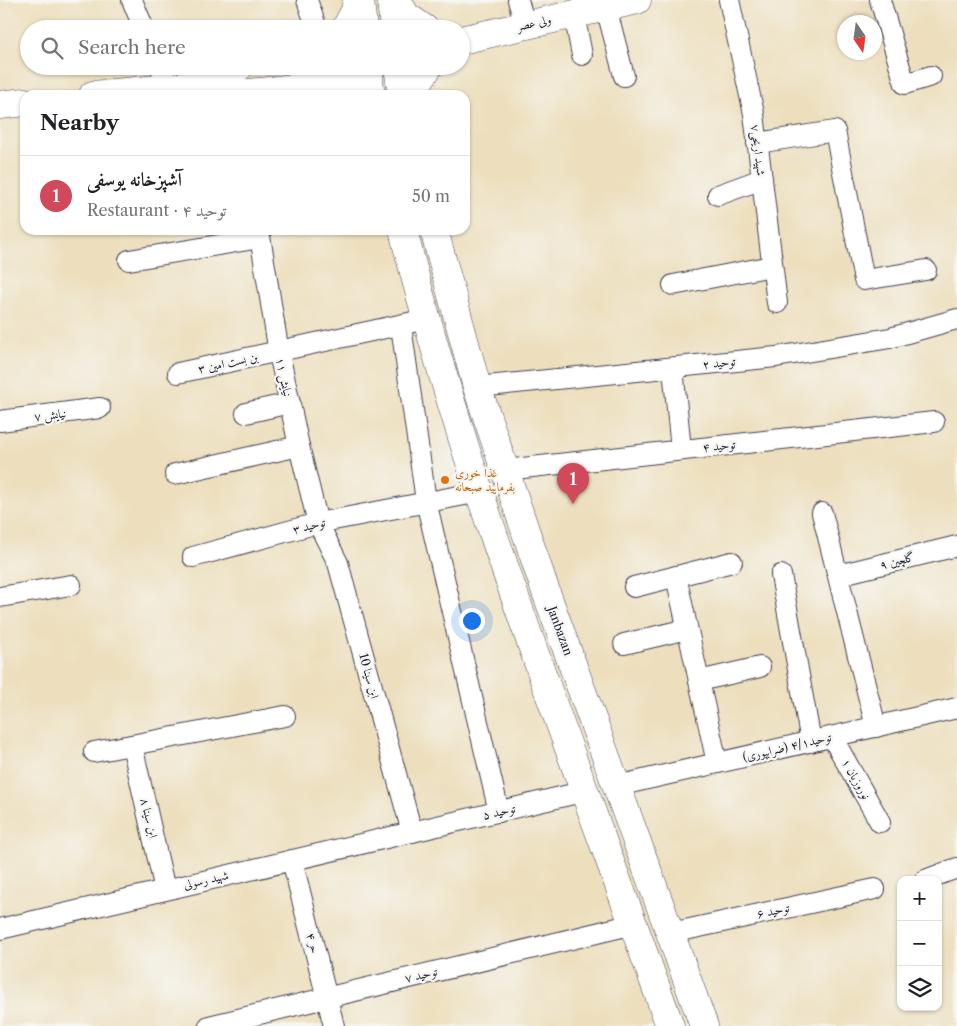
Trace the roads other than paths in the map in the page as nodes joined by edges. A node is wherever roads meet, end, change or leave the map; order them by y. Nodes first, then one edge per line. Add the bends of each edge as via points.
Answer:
1 (132, 0) edge
2 (307, 0) edge
3 (358, 0) edge
4 (392, 0) edge
5 (397, 0) edge
6 (729, 0) edge
7 (880, 0) edge
8 (621, 3) edge
9 (521, 12) edge
10 (574, 14) junction
11 (140, 20) edge
12 (314, 20) edge
13 (350, 20) edge
14 (361, 20) edge
15 (393, 20) edge
16 (412, 20) edge
17 (470, 36) edge
18 (582, 55) dead end
19 (194, 75) edge
20 (399, 75) edge
21 (423, 75) edge
22 (624, 76) dead end
23 (932, 76) dead end
24 (369, 79) edge
25 (169, 80) edge
26 (310, 84) junction
27 (118, 90) edge
28 (197, 90) edge
29 (272, 90) edge
30 (327, 90) edge
31 (401, 90) edge
32 (414, 90) edge
33 (20, 103) edge
34 (0, 105) edge
35 (757, 143) junction
36 (762, 180) junction
37 (718, 195) dead end
38 (255, 235) edge
39 (260, 235) edge
40 (404, 235) edge
41 (435, 235) edge
42 (129, 260) dead end
43 (772, 266) junction
44 (926, 270) dead end
45 (673, 286) dead end
46 (777, 302) dead end
47 (957, 319) edge
48 (413, 322) junction
49 (279, 353) junction
50 (672, 368) junction
51 (178, 373) dead end
52 (477, 387) junction
53 (290, 404) junction
54 (100, 408) dead end
55 (246, 413) dead end
56 (0, 421) edge
57 (934, 422) dead end
58 (299, 446) junction
59 (681, 450) junction
60 (505, 470) junction
61 (175, 474) dead end
62 (480, 492) junction
63 (426, 500) junction
64 (822, 513) dead end
65 (318, 523) junction
66 (957, 546) edge
67 (193, 557) dead end
68 (732, 562) dead end
69 (782, 575) dead end
70 (838, 575) junction
71 (676, 576) junction
72 (71, 585) dead end
73 (634, 587) dead end
74 (0, 597) edge
75 (687, 629) junction
76 (624, 644) dead end
77 (760, 668) dead end
78 (699, 680) junction
79 (957, 708) edge
80 (285, 716) dead end
81 (876, 727) junction
82 (832, 737) junction
83 (811, 742) junction
84 (132, 745) junction
85 (94, 752) dead end
86 (717, 763) junction
87 (617, 786) junction
88 (586, 791) junction
89 (499, 812) junction
90 (880, 822) dead end
91 (412, 832) junction
92 (292, 860) junction
93 (957, 868) edge
94 (936, 876) edge
95 (875, 889) dead end
96 (165, 890) junction
97 (634, 924) junction
98 (0, 929) edge
99 (671, 933) junction
100 (327, 998) junction
101 (209, 1026) edge
102 (334, 1026) edge
103 (670, 1026) edge
104 (704, 1026) edge

1 - 11 street
2 - 12 street
3 - 13 main road
3 - 14 main road
4 - 15 main road
5 - 16 main road
6 - 35 street, شهید اریحی۷ via 754,114
7 - 23 street via 905,84
8 - 10 main road, ولی عصر
8 - 22 street
9 - 10 main road, ولی عصر
9 - 17 main road, ولی عصر
10 - 18 street
19 - 25 main road
20 - 31 main road
21 - 32 main road
24 - 26 main road
25 - 27 main road
25 - 28 main road
26 - 29 main road
26 - 30 main road
33 - 34 main road
35 - 36 street, شهید اریحی۷
35 - 44 street via 835,131 864,280
36 - 37 street
36 - 43 street, شهید اریحی۷
38 - 42 street
39 - 49 street, نیایش ۱۱
40 - 48 main road
41 - 52 main road, Janbazan
43 - 45 street
43 - 46 street, شهید اریحی۷
47 - 50 street, توحید ۲ via 890,338 776,357
48 - 49 street, بن بست امین ۳
48 - 62 main road via 447,396
48 - 63 street
49 - 51 street, بن بست امین ۳
49 - 53 street, نیایش ۱۱
50 - 52 street, توحید ۲
50 - 59 street
52 - 60 main road, Janbazan
53 - 55 street
53 - 58 street, نیایش ۱۱
54 - 56 street, نیایش ۷
57 - 59 street, توحید ۴
58 - 61 street
58 - 65 street, نیایش ۱۱
59 - 60 street, توحید ۴
60 - 87 main road, Janbazan
62 - 63 street, توحید ۳
62 - 88 main road
63 - 65 street, توحید ۳
63 - 89 street
64 - 70 street
65 - 67 street, توحید ۳
65 - 91 street, ابن سینا 10 via 338,563
66 - 70 street, گلچین ۹
68 - 71 street
69 - 83 street
70 - 81 street
71 - 73 street
71 - 75 street
72 - 74 street
75 - 76 street
75 - 78 street
77 - 78 street
78 - 86 street
79 - 81 street, توحید۴/۱ (ضرابپوری)
80 - 84 street
81 - 82 street, توحید۴/۱ (ضرابپوری)
82 - 83 street, توحید۴/۱ (ضرابپوری)
82 - 90 street, نوروزیان ۱
83 - 86 street, توحید۴/۱ (ضرابپوری)
84 - 85 street
84 - 96 street, ابن سینا ۸
86 - 87 street, توحید۴/۱ (ضرابپوری)
87 - 99 main road, Janbazan
88 - 89 street, توحید ۵
88 - 97 main road
89 - 91 street, توحید ۵
91 - 92 street, شهید رسولی
92 - 96 street, شهید رسولی
92 - 100 street, حر ۴
93 - 94 street
95 - 99 street, توحید ۶
96 - 98 street, شهید رسولی
97 - 100 street, توحید ۷
97 - 103 main road
99 - 104 main road, Janbazan
100 - 101 street, توحید ۷
100 - 102 street, حر ۴

